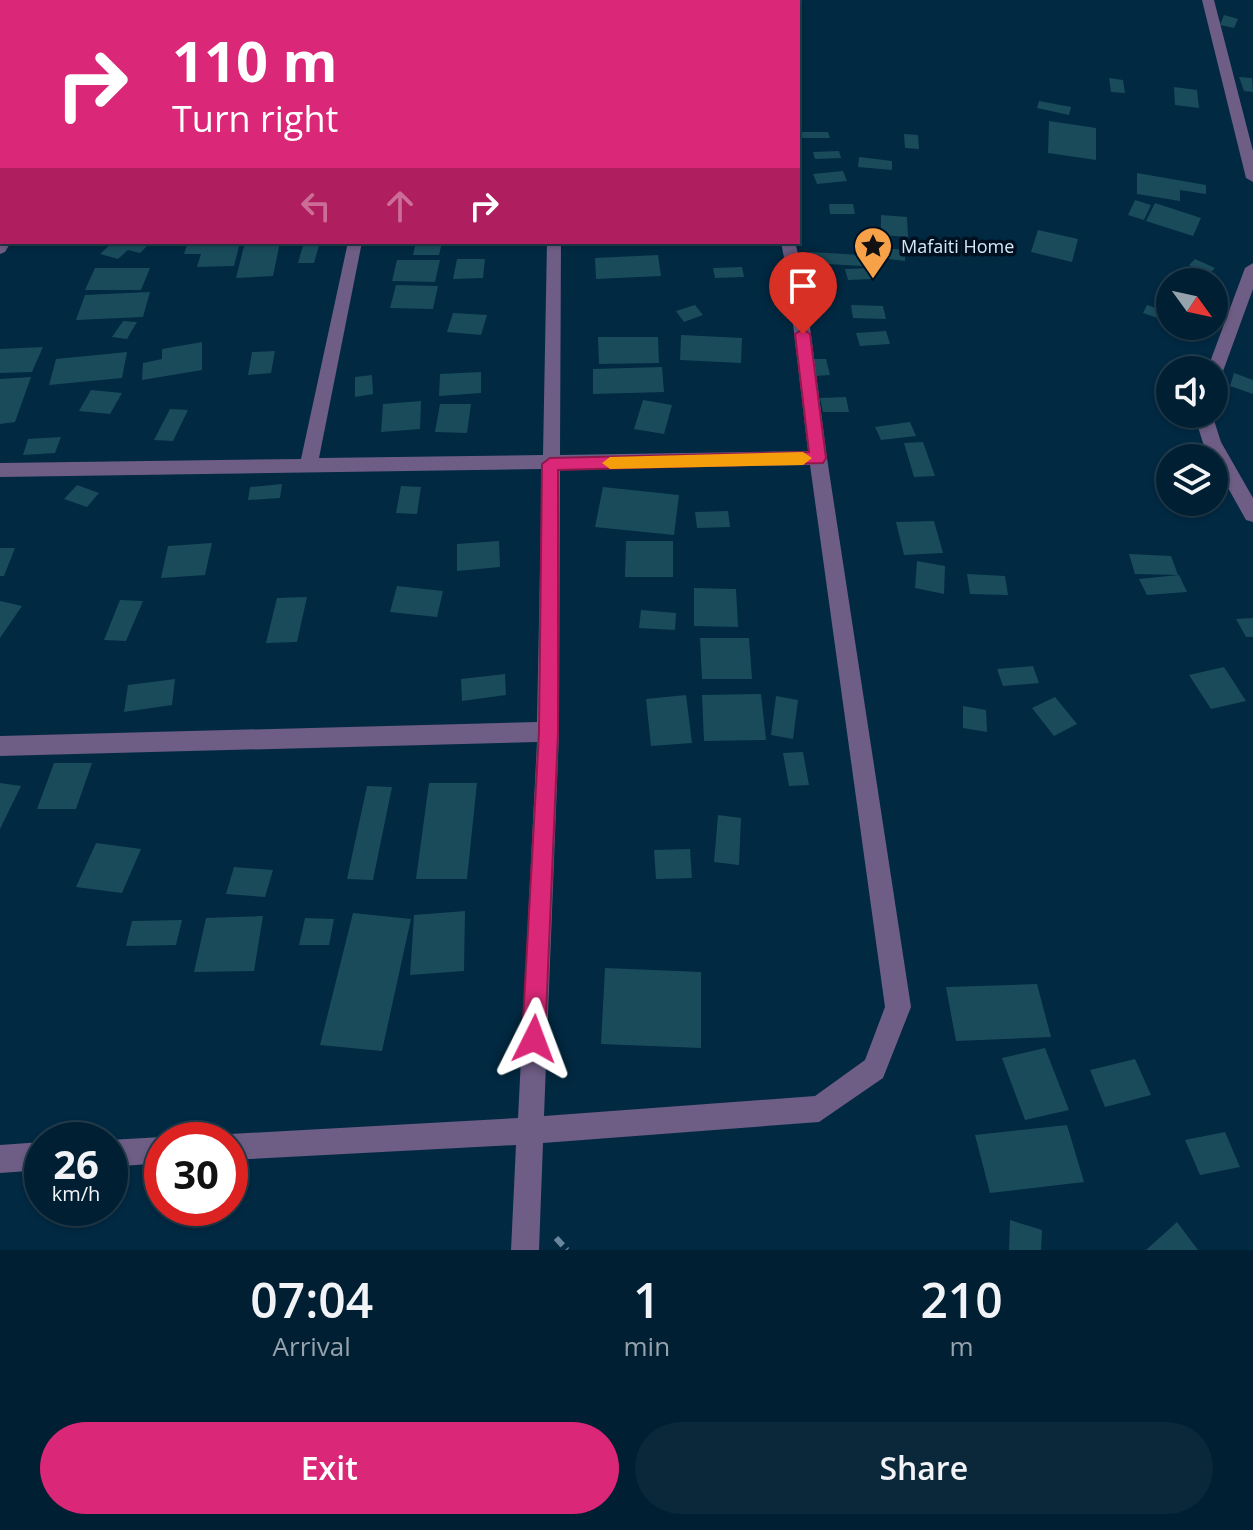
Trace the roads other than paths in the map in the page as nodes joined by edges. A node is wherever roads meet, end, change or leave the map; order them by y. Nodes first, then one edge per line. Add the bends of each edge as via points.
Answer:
1 (1208, 0) edge
2 (1253, 178) edge
3 (355, 244) edge
4 (554, 244) edge
5 (788, 244) edge
6 (1253, 268) edge
7 (1221, 356) edge
8 (1207, 428) edge
9 (818, 458) junction
10 (309, 464) junction
11 (550, 464) junction
12 (0, 470) edge
13 (1253, 515) edge
14 (548, 732) junction
15 (0, 746) edge
16 (529, 1131) junction
17 (248, 1146) edge
18 (24, 1157) edge
19 (0, 1159) edge
20 (525, 1250) edge

1 - 2 street
3 - 10 street
4 - 11 street
5 - 9 street
6 - 7 street
8 - 13 street
9 - 11 street
9 - 16 street via 898,1007 874,1069 819,1109
10 - 11 street
10 - 12 street
11 - 14 street
14 - 15 street
14 - 16 street
16 - 17 street
16 - 20 street
18 - 19 street

